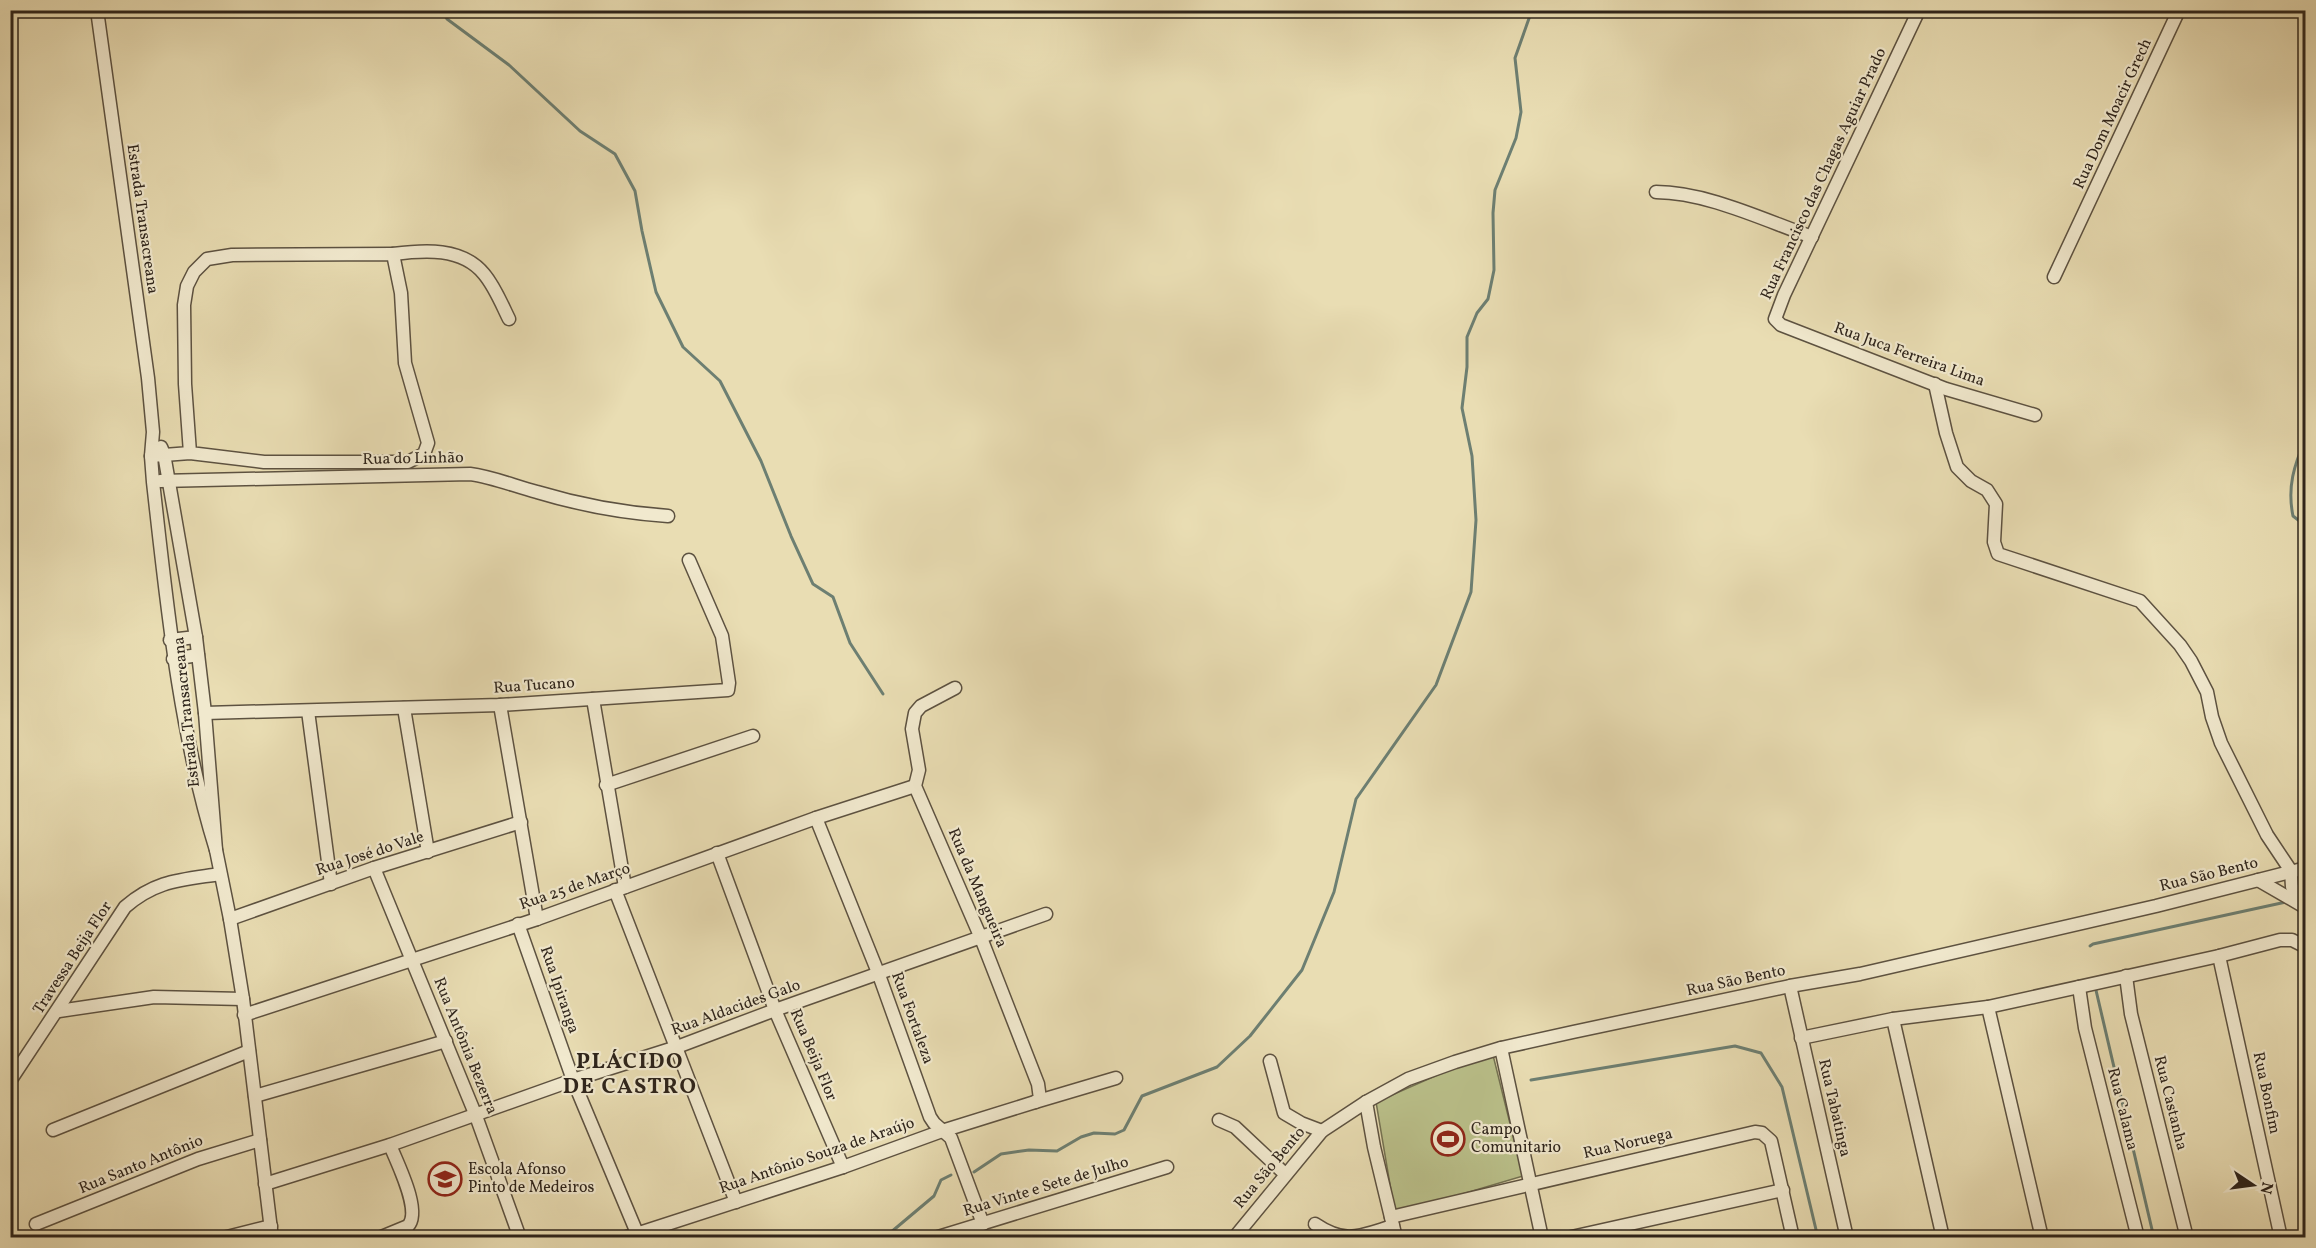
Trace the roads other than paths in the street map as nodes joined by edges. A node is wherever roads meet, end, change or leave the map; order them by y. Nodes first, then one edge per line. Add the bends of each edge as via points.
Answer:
1 (97, 10) edge
2 (1919, 10) edge
3 (2179, 10) edge
4 (1656, 192) dead end
5 (1812, 237) junction
6 (393, 254) junction
7 (2054, 278) dead end
8 (509, 319) dead end
9 (1775, 319) joint
10 (1935, 384) junction
11 (2035, 415) dead end
12 (153, 432) junction
13 (190, 453) junction
14 (164, 454) junction
15 (151, 456) junction
16 (168, 480) junction
17 (153, 482) junction
18 (668, 516) dead end
19 (689, 560) dead end
20 (196, 637) junction
21 (170, 640) junction
22 (198, 655) junction
23 (173, 659) junction
24 (955, 688) dead end
25 (593, 699) junction
26 (500, 705) junction
27 (404, 708) junction
28 (308, 711) junction
29 (205, 713) junction
30 (753, 736) dead end
31 (606, 785) junction
32 (915, 786) junction
33 (816, 818) junction
34 (521, 822) junction
35 (216, 850) junction
36 (428, 852) junction
37 (717, 854) junction
38 (374, 868) junction
39 (2306, 868) edge
40 (2291, 871) junction
41 (220, 874) junction
42 (2258, 880) junction
43 (331, 884) junction
44 (620, 889) junction
45 (2306, 906) edge
46 (1046, 914) dead end
47 (230, 919) junction
48 (537, 919) junction
49 (518, 924) junction
50 (981, 938) junction
51 (2306, 947) edge
52 (2219, 956) junction
53 (412, 958) junction
54 (879, 975) junction
55 (2126, 976) junction
56 (1790, 986) junction
57 (2079, 987) junction
58 (243, 999) junction
59 (1988, 1006) junction
60 (775, 1010) junction
61 (58, 1011) junction
62 (244, 1015) junction
63 (1893, 1018) junction
64 (1801, 1038) junction
65 (446, 1041) junction
66 (677, 1047) junction
67 (1501, 1048) junction
68 (249, 1050) junction
69 (1270, 1061) dead end
70 (1116, 1078) dead end
71 (573, 1080) junction
72 (10, 1081) edge
73 (255, 1096) junction
74 (1035, 1102) junction
75 (1366, 1102) junction
76 (476, 1116) junction
77 (1219, 1120) dead end
78 (53, 1130) dead end
79 (942, 1131) junction
80 (1322, 1131) junction
81 (260, 1140) junction
82 (390, 1145) junction
83 (843, 1167) junction
84 (1167, 1167) dead end
85 (1285, 1174) junction
86 (1531, 1183) junction
87 (265, 1184) junction
88 (1783, 1190) junction
89 (736, 1202) junction
90 (36, 1224) dead end
91 (983, 1224) junction
92 (1315, 1224) dead end
93 (1393, 1227) edge
94 (271, 1232) edge
95 (637, 1233) junction
96 (223, 1238) edge
97 (379, 1238) edge
98 (520, 1238) edge
99 (624, 1238) edge
100 (935, 1238) edge
101 (1234, 1238) edge
102 (1542, 1238) edge
103 (1567, 1238) edge
104 (1793, 1238) edge
105 (1847, 1238) edge
106 (1943, 1238) edge
107 (2042, 1238) edge
108 (2138, 1238) edge
109 (2187, 1238) edge
110 (2281, 1238) edge

1 - 12 street, Estrada Transacreana
2 - 5 street, Rua Francisco das Chagas Aguiar Prado
3 - 7 street, Rua Dom Moacir Grech
4 - 5 street via 1695,196
5 - 9 street, Rua Francisco das Chagas Aguiar Prado
6 - 8 street via 436,252 464,259 485,275
6 - 13 street via 232,255 207,258 199,265 187,286 184,304
6 - 13 street via 401,292 407,371 428,442 424,453 408,462 264,462
9 - 10 street, Rua Juca Ferreira Lima via 1780,325
10 - 11 street, Rua Juca Ferreira Lima
10 - 40 street via 1957,467 1987,490 1996,504 1994,542 1998,554 2140,601 2191,661 2207,692 2221,743 2267,835
12 - 14 street, Estrada Transacreana
12 - 15 street, Estrada Transacreana
13 - 14 street
14 - 15 street
14 - 16 street, Estrada Transacreana
15 - 17 street, Estrada Transacreana
16 - 17 street, Rua do Linhão
16 - 18 street, Rua do Linhão via 470,474 631,514
16 - 20 street, Estrada Transacreana
17 - 21 street, Estrada Transacreana
19 - 25 street, Rua Tucano via 722,636 728,690
20 - 21 street
20 - 22 street, Estrada Transacreana
21 - 23 street, Estrada Transacreana
22 - 23 street
22 - 29 street, Estrada Transacreana
23 - 35 street, Estrada Transacreana
24 - 32 street, Rua da Mangueira via 915,713 912,729 919,770
25 - 26 street, Rua Tucano
25 - 31 street
26 - 27 street, Rua Tucano
26 - 34 street
27 - 28 street, Rua Tucano
27 - 36 street
28 - 29 street, Rua Tucano
28 - 43 street
29 - 35 street, Estrada Transacreana
30 - 31 street
31 - 44 street
32 - 33 street, Rua 25 de Março
32 - 50 street, Rua da Mangueira
33 - 37 street, Rua 25 de Março
33 - 54 street, Rua Fortaleza
34 - 36 street, Rua José do Vale
34 - 48 street
35 - 41 street, Estrada Transacreana
36 - 38 street, Rua José do Vale
37 - 44 street, Rua 25 de Março
37 - 60 street, Rua Beija Flor
38 - 43 street, Rua José do Vale
38 - 53 street, Rua Antônia Bezerra
39 - 40 street, Rua São Bento
40 - 42 street, Rua São Bento
40 - 45 street via 2292,887
41 - 47 street, Estrada Transacreana
41 - 61 street, Travessa Beija Flor via 166,882 142,892 125,906
42 - 45 street
42 - 56 street, Rua São Bento via 1871,971
43 - 47 street, Rua José do Vale
44 - 48 street, Rua 25 de Março
44 - 66 street
46 - 50 street, Rua Aldacides Galo
47 - 58 street, Estrada Transacreana
48 - 49 street, Rua 25 de Março
49 - 53 street, Rua 25 de Março
49 - 71 street, Rua Ipiranga
50 - 54 street, Rua Aldacides Galo
50 - 74 street, Rua da Mangueira via 1040,1088 1040,1099
51 - 52 street via 2292,940 2280,940
52 - 55 street
52 - 110 street, Rua Bonfim
53 - 62 street, Rua 25 de Março
53 - 65 street, Rua Antônia Bezerra
54 - 60 street, Rua Aldacides Galo
54 - 79 street, Rua Fortaleza via 930,1117
55 - 57 street
55 - 109 street, Rua Castanha via 2131,1014
56 - 64 street, Rua Tabatinga
56 - 67 street, Rua São Bento
57 - 59 street
57 - 108 street, Rua Calama via 2085,1028
58 - 61 street via 154,997
58 - 62 street, Estrada Transacreana
59 - 63 street
59 - 107 street
60 - 66 street, Rua Aldacides Galo
60 - 83 street, Rua Beija Flor
61 - 72 street, Travessa Beija Flor
62 - 68 street, Estrada Transacreana
63 - 64 street
63 - 106 street
64 - 105 street, Rua Tabatinga
65 - 73 street
65 - 76 street, Rua Antônia Bezerra
66 - 71 street, Rua Aldacides Galo
66 - 89 street
67 - 75 street, Rua São Bento via 1408,1079
67 - 86 street
68 - 73 street, Estrada Transacreana
68 - 78 street
69 - 80 street via 1284,1113
70 - 74 street
71 - 76 street, Rua Aldacides Galo
71 - 95 street, Rua Ipiranga
73 - 81 street, Estrada Transacreana
74 - 79 street, Rua Antônio Souza de Araújo
75 - 80 street, Rua São Bento
75 - 93 street
76 - 82 street, Rua Aldacides Galo
76 - 98 street, Rua Antônia Bezerra
77 - 85 street via 1235,1127
79 - 83 street, Rua Antônio Souza de Araújo
79 - 91 street, Rua Fortaleza via 951,1138
80 - 85 street, Rua São Bento
81 - 87 street, Estrada Transacreana
81 - 90 street, Rua Santo Antônio via 198,1160
82 - 87 street, Rua Aldacides Galo
82 - 97 street via 414,1216 408,1226
83 - 89 street, Rua Antônio Souza de Araújo
84 - 91 street, Rua Vinte e Sete de Julho
85 - 101 street, Rua São Bento
86 - 88 street, Rua Noruega via 1755,1132 1771,1141
86 - 93 street, Rua Noruega
86 - 102 street
87 - 94 street, Estrada Transacreana
88 - 103 street
88 - 104 street
89 - 95 street, Rua Antônio Souza de Araújo
91 - 100 street, Rua Vinte e Sete de Julho
92 - 93 street, Rua Noruega via 1341,1238
94 - 96 street
95 - 99 street, Rua Antônio Souza de Araújo

